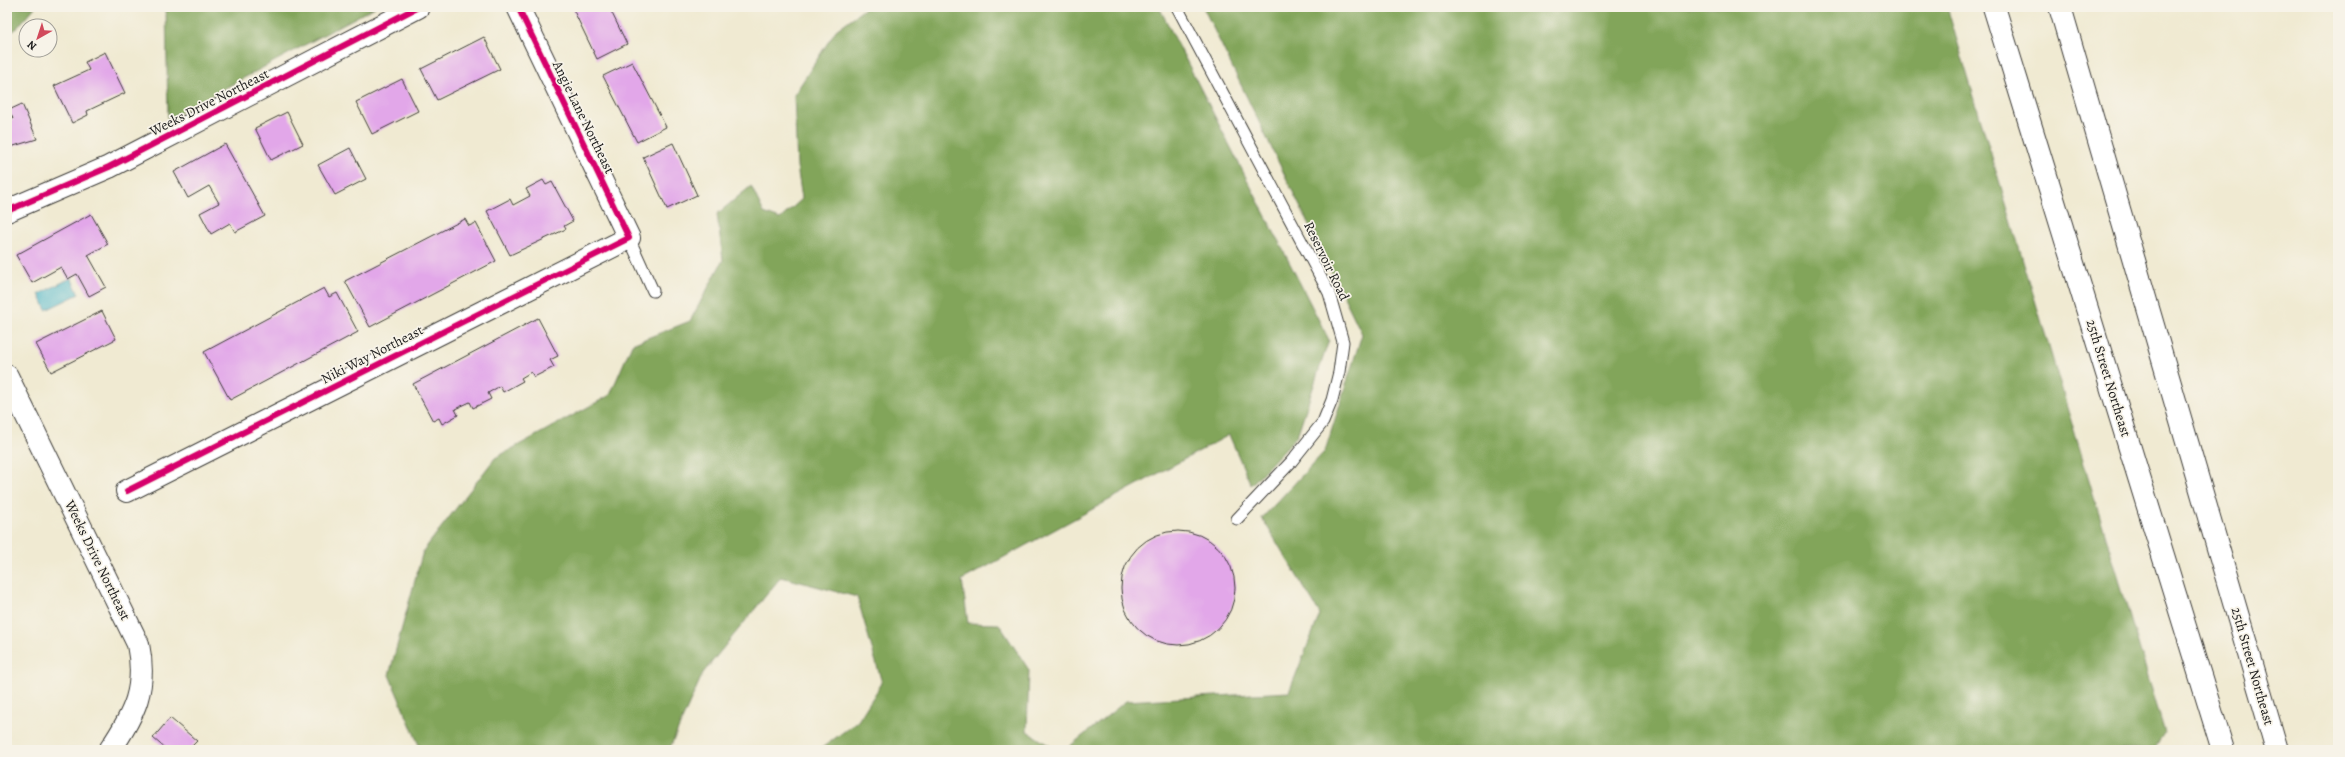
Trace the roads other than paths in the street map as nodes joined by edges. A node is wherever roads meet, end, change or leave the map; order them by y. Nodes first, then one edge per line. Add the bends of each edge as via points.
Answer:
1 (418, 7) edge
2 (518, 7) edge
3 (1177, 7) edge
4 (1994, 7) edge
5 (2060, 7) edge
6 (7, 211) edge
7 (629, 238) junction
8 (653, 291) dead end
9 (7, 376) edge
10 (127, 491) dead end
11 (1237, 519) dead end
12 (110, 750) edge
13 (2223, 750) edge
14 (2277, 750) edge

1 - 6 main road, Weeks Drive Northeast via 109,167
2 - 7 main road, Angie Lane Northeast
3 - 11 lane, Reservoir Road via 1329,293 1343,342 1339,372 1323,422 1291,462
4 - 13 main road, 25th Street Northeast
5 - 14 main road, 25th Street Northeast
7 - 8 lane
7 - 10 main road, Niki Way Northeast
9 - 12 main road, Weeks Drive Northeast via 138,644 142,682 129,720

